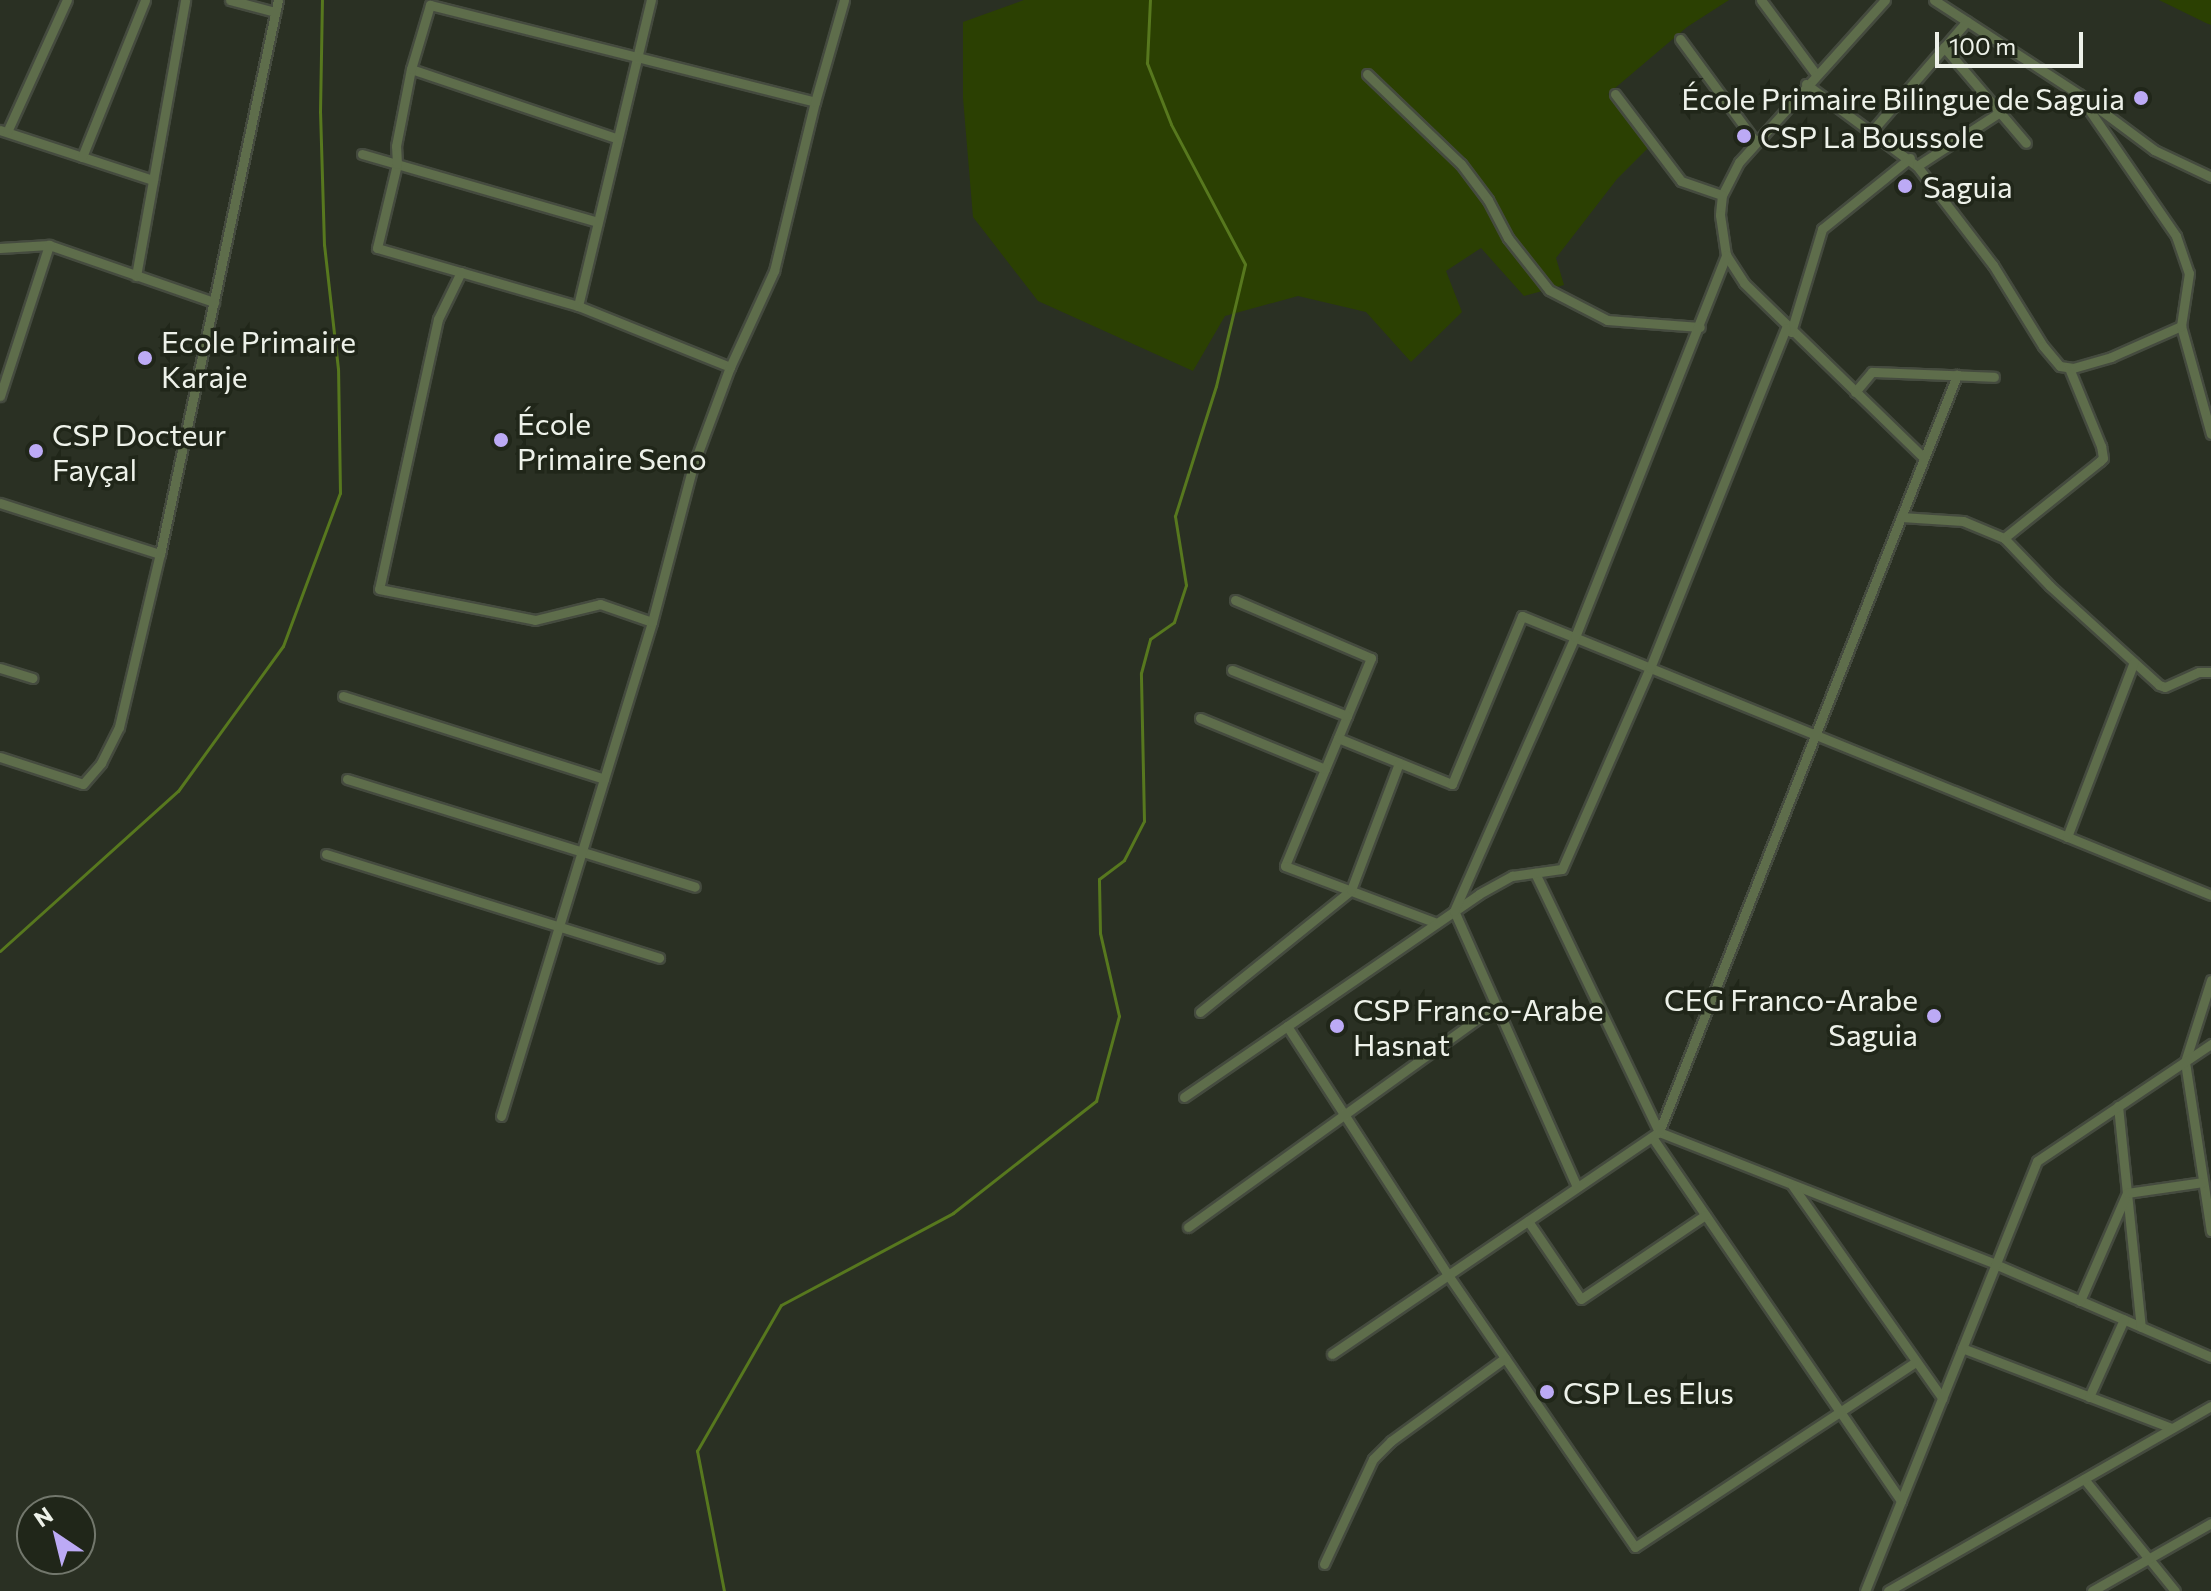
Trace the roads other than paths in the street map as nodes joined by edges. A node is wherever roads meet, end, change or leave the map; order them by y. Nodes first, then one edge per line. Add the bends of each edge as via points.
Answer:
1 (67, 0) edge
2 (145, 0) edge
3 (185, 0) edge
4 (230, 0) edge
5 (278, 0) edge
6 (651, 0) edge
7 (844, 0) edge
8 (1761, 0) edge
9 (1885, 0) edge
10 (1934, 0) edge
11 (275, 12) junction
12 (1967, 21) junction
13 (1680, 39) dead end
14 (1944, 47) junction
15 (635, 58) junction
16 (411, 69) junction
17 (1815, 73) junction
18 (1367, 74) dead end
19 (1806, 84) junction
20 (1615, 94) dead end
21 (2079, 94) junction
22 (815, 102) junction
23 (2000, 112) junction
24 (4, 131) edge
25 (1872, 131) junction
26 (616, 138) junction
27 (1755, 141) junction
28 (2026, 143) dead end
29 (362, 154) dead end
30 (82, 157) junction
31 (1914, 162) junction
32 (397, 164) junction
33 (2211, 177) edge
34 (153, 180) junction
35 (1722, 195) junction
36 (597, 222) junction
37 (49, 245) junction
38 (0, 248) edge
39 (1726, 255) junction
40 (461, 272) junction
41 (136, 276) junction
42 (214, 302) junction
43 (578, 306) junction
44 (2181, 326) junction
45 (1700, 327) junction
46 (1789, 330) junction
47 (730, 367) junction
48 (2069, 368) junction
49 (1957, 375) junction
50 (3, 376) edge
51 (1994, 377) dead end
52 (1855, 392) junction
53 (0, 396) edge
54 (2211, 434) edge
55 (1923, 457) junction
56 (0, 503) edge
57 (1901, 517) junction
58 (2004, 538) junction
59 (160, 554) junction
60 (1235, 600) dead end
61 (652, 622) junction
62 (1575, 637) junction
63 (2134, 662) junction
64 (0, 668) edge
65 (1650, 668) junction
66 (1232, 670) dead end
67 (2211, 672) edge
68 (32, 678) dead end
69 (343, 696) dead end
70 (1347, 716) junction
71 (1200, 718) dead end
72 (1813, 735) junction
73 (1338, 738) junction
74 (0, 757) edge
75 (1399, 763) junction
76 (1325, 769) junction
77 (347, 779) dead end
78 (604, 779) junction
79 (2067, 837) junction
80 (582, 852) junction
81 (326, 854) dead end
82 (1535, 873) junction
83 (695, 887) dead end
84 (1351, 890) junction
85 (2211, 895) edge
86 (1454, 911) junction
87 (1437, 923) junction
88 (559, 927) junction
89 (659, 958) dead end
90 (2211, 980) edge
91 (1496, 1006) junction
92 (1200, 1012) dead end
93 (1287, 1026) junction
94 (2211, 1044) edge
95 (2185, 1062) junction
96 (1184, 1097) dead end
97 (2118, 1106) junction
98 (501, 1116) dead end
99 (1345, 1116) junction
100 (1655, 1134) junction
101 (2203, 1182) junction
102 (1791, 1184) junction
103 (1577, 1187) junction
104 (2127, 1193) junction
105 (2209, 1199) edge
106 (1705, 1215) junction
107 (1528, 1221) junction
108 (1188, 1227) dead end
109 (2211, 1231) edge
110 (1995, 1264) junction
111 (1448, 1275) junction
112 (2080, 1301) junction
113 (2124, 1319) junction
114 (2141, 1327) junction
115 (1962, 1348) junction
116 (1332, 1354) dead end
117 (2211, 1357) edge
118 (1505, 1358) junction
119 (1916, 1362) junction
120 (2089, 1397) junction
121 (1942, 1398) junction
122 (2211, 1406) edge
123 (1840, 1412) junction
124 (2171, 1428) junction
125 (2084, 1479) junction
126 (1901, 1501) junction
127 (2211, 1523) edge
128 (2149, 1559) junction
129 (1324, 1564) dead end
130 (1865, 1591) edge
131 (1888, 1591) edge
132 (2092, 1591) edge
133 (2175, 1591) edge

1 - 24 street
2 - 30 street
3 - 34 street
4 - 11 street
5 - 11 street
6 - 15 street
7 - 22 street
8 - 17 street
9 - 17 street
10 - 12 street
11 - 42 street
12 - 14 street
12 - 21 street
13 - 27 street
14 - 23 street
14 - 25 street
15 - 16 street via 430,5
15 - 22 street
15 - 26 street
16 - 26 street
16 - 32 street
17 - 19 street
18 - 45 street via 1470,175 1508,238 1549,290 1598,318
19 - 25 street
19 - 27 street
20 - 35 street via 1681,181
21 - 33 street via 2154,150
21 - 44 street via 2176,236 2189,273
22 - 47 street via 774,271
23 - 28 street
23 - 31 street
24 - 30 street
25 - 31 street
26 - 36 street
27 - 35 street
29 - 32 street
30 - 34 street
31 - 46 street via 1822,229
31 - 48 street via 1993,265 2043,346 2060,366
32 - 36 street
32 - 40 street via 377,248
34 - 41 street
35 - 39 street
36 - 43 street
37 - 38 street
37 - 41 street
37 - 50 street
39 - 45 street
39 - 46 street via 1744,283
40 - 43 street
40 - 61 street via 438,319 379,589 535,620 600,604
41 - 42 street
42 - 59 street
43 - 47 street
44 - 48 street via 2111,357
44 - 54 street
45 - 62 street
46 - 52 street
46 - 65 street
47 - 61 street via 692,469
48 - 58 street via 2103,458
49 - 51 street
49 - 52 street via 1872,372
49 - 55 street
50 - 53 street
52 - 55 street
55 - 57 street
56 - 59 street
57 - 58 street via 1963,521
57 - 72 street
58 - 63 street
59 - 74 street via 119,727 101,763 83,784
60 - 70 street via 1371,658
61 - 78 street
62 - 65 street
62 - 75 street via 1522,616 1452,784
62 - 86 street
63 - 67 street via 2165,687
63 - 79 street
64 - 68 street
65 - 72 street
65 - 82 street via 1562,869
66 - 70 street
69 - 78 street
70 - 73 street
71 - 76 street
72 - 79 street
72 - 100 street
73 - 75 street
73 - 76 street
75 - 84 street
76 - 84 street via 1285,866
77 - 80 street
78 - 80 street
79 - 85 street
80 - 83 street
80 - 88 street
81 - 88 street
82 - 86 street via 1512,876
82 - 100 street
84 - 87 street
84 - 92 street
86 - 87 street
86 - 91 street
87 - 93 street
88 - 89 street
88 - 98 street
90 - 95 street
91 - 99 street
91 - 103 street
93 - 96 street
93 - 99 street
94 - 95 street
95 - 97 street
95 - 101 street
97 - 104 street
97 - 110 street via 2037,1161
99 - 108 street
99 - 111 street
100 - 102 street
100 - 103 street
100 - 106 street
101 - 104 street
101 - 105 street
102 - 110 street
102 - 119 street
103 - 107 street
104 - 112 street
104 - 114 street
105 - 109 street
106 - 107 street via 1581,1299
106 - 123 street
107 - 111 street
110 - 112 street
110 - 115 street
111 - 116 street
111 - 118 street
112 - 113 street
113 - 114 street
113 - 120 street
114 - 117 street
115 - 120 street
115 - 121 street
118 - 123 street via 1635,1547
118 - 129 street via 1373,1459
119 - 121 street
119 - 123 street
120 - 124 street
121 - 126 street
122 - 124 street
123 - 126 street
124 - 125 street
125 - 128 street
125 - 131 street
126 - 130 street
127 - 128 street
128 - 132 street
128 - 133 street

